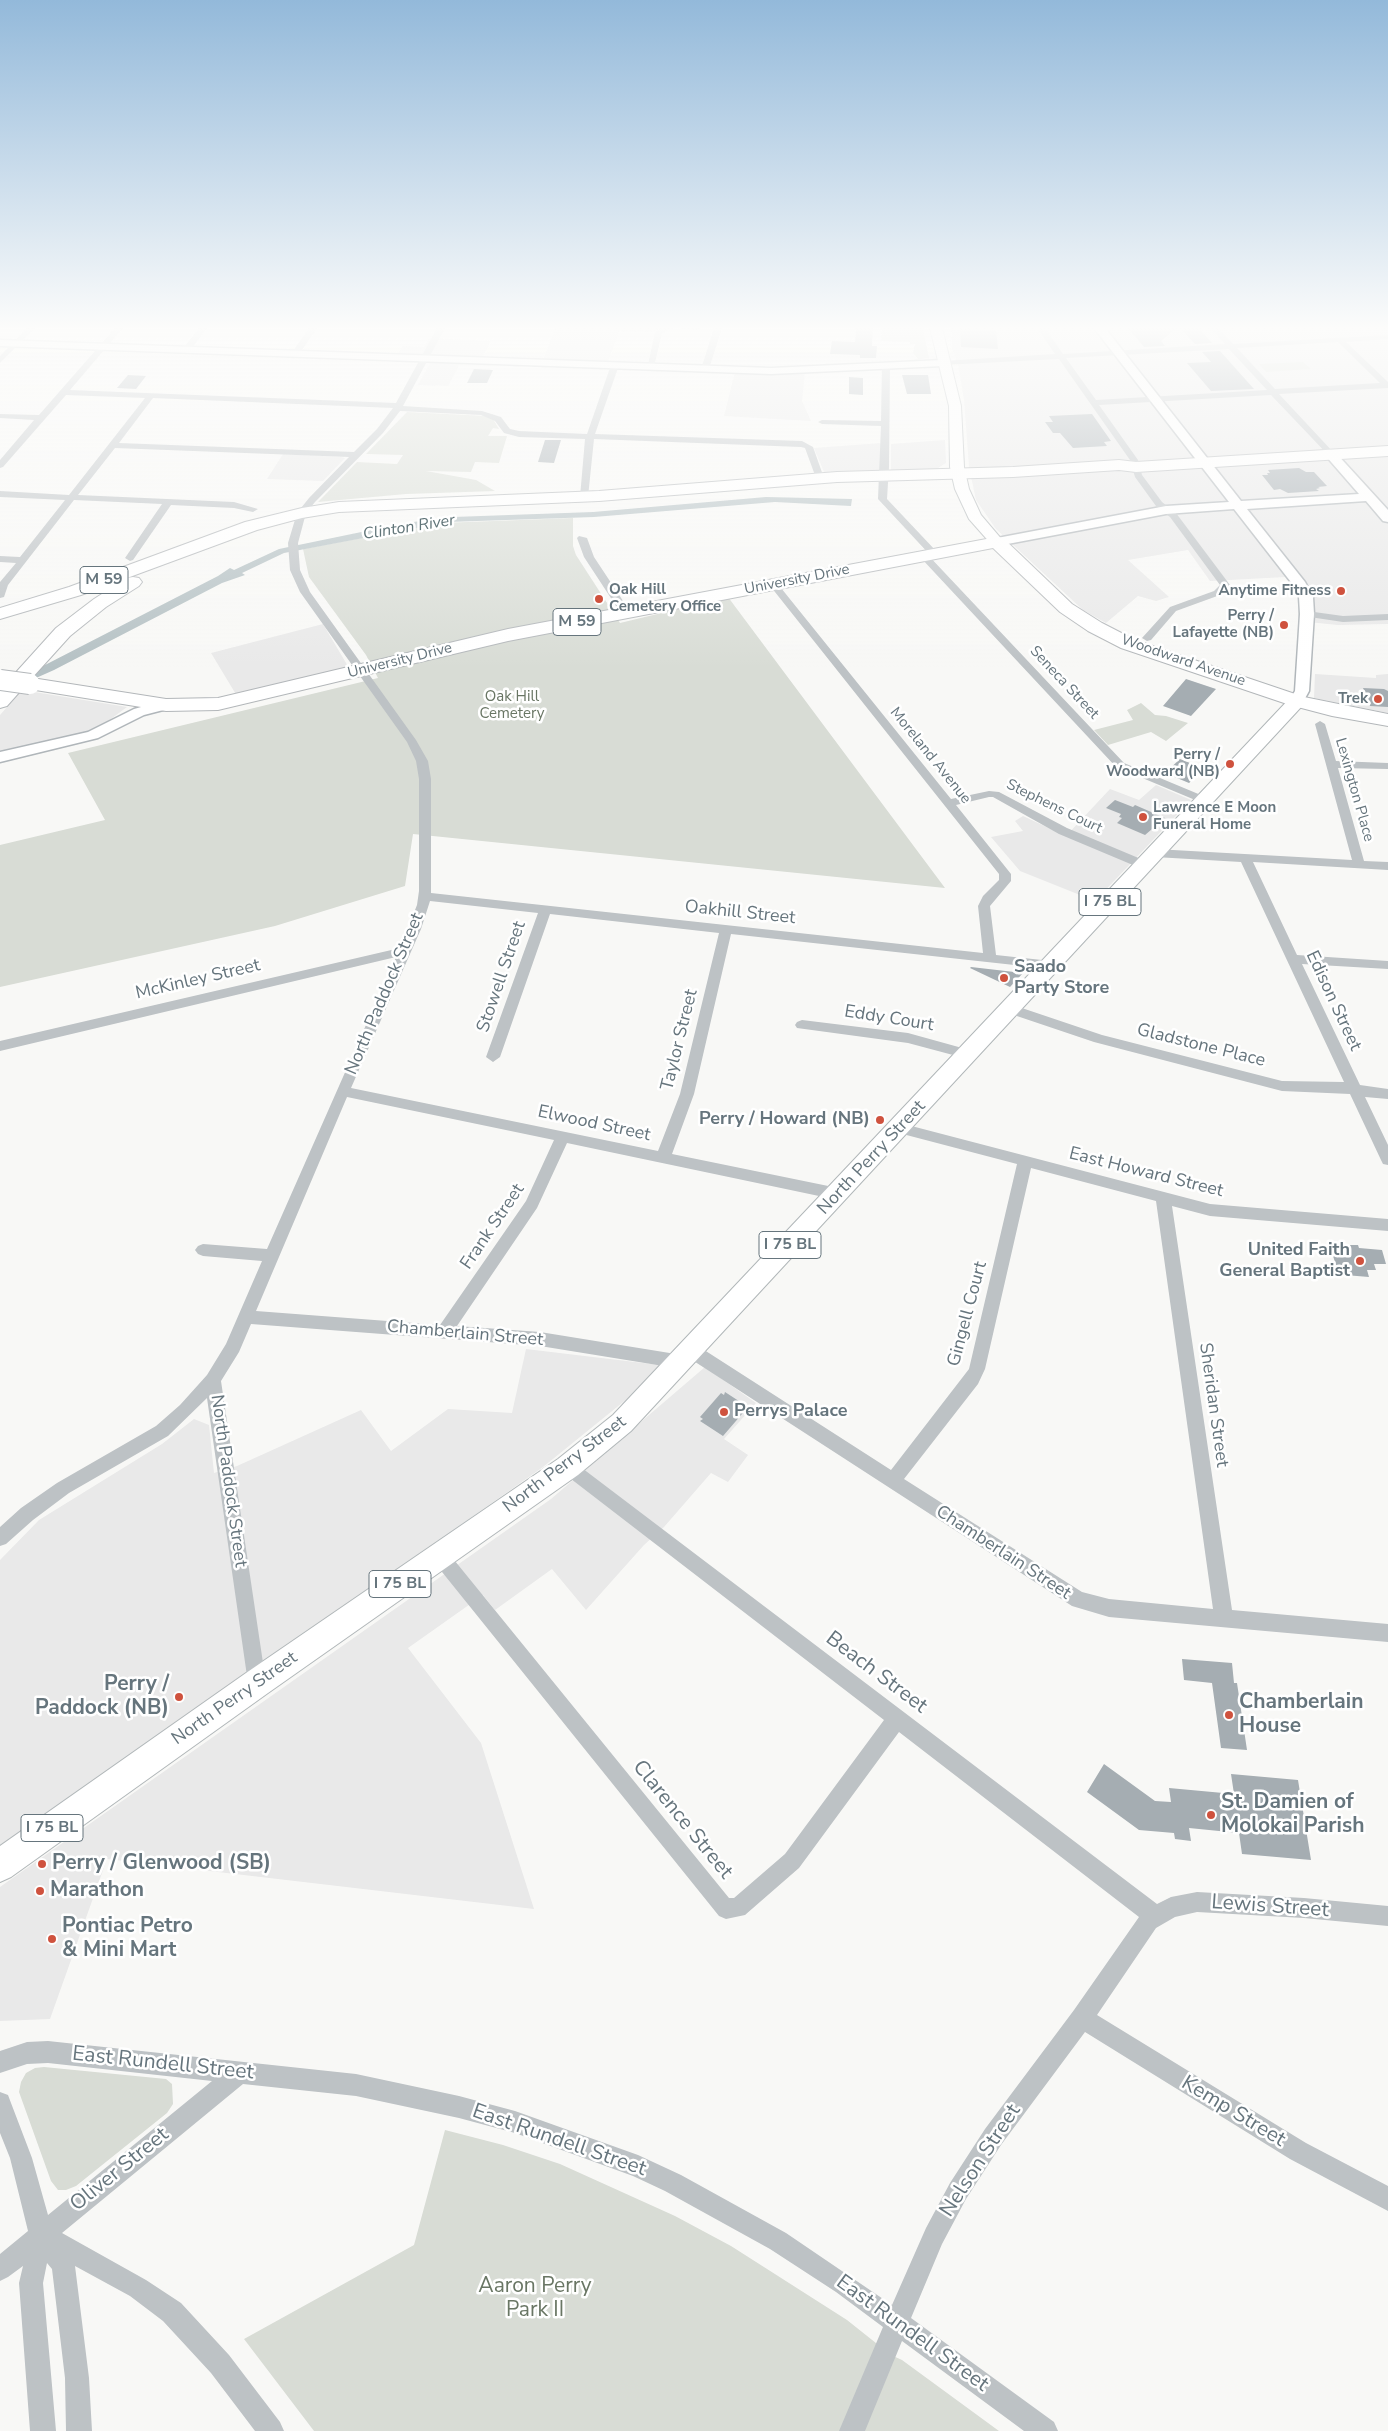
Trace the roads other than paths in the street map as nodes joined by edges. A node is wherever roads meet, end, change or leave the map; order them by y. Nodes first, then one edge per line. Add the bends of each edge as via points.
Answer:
1 (21, 441) edge
2 (116, 441) edge
3 (369, 441) edge
4 (589, 441) edge
5 (734, 441) edge
6 (885, 441) edge
7 (957, 441) edge
8 (1121, 441) edge
9 (1188, 441) edge
10 (1318, 441) edge
11 (113, 445) junction
12 (1388, 451) edge
13 (355, 455) junction
14 (1331, 455) junction
15 (1205, 463) junction
16 (0, 465) edge
17 (1136, 467) junction
18 (958, 473) junction
19 (884, 475) junction
20 (820, 478) junction
21 (0, 494) edge
22 (72, 497) junction
23 (584, 497) junction
24 (1369, 497) junction
25 (168, 502) junction
26 (1238, 505) junction
27 (253, 509) dead end
28 (1166, 510) junction
29 (302, 514) junction
30 (1388, 518) edge
31 (582, 538) dead end
32 (207, 542) junction
33 (997, 542) junction
34 (929, 555) junction
35 (130, 558) dead end
36 (0, 559) edge
37 (23, 560) junction
38 (774, 585) junction
39 (1, 595) edge
40 (626, 613) junction
41 (0, 614) edge
42 (1307, 614) junction
43 (1388, 617) edge
44 (1147, 638) dead end
45 (360, 670) junction
46 (3, 691) edge
47 (1297, 701) junction
48 (166, 705) junction
49 (1388, 720) edge
50 (1320, 724) dead end
51 (0, 757) edge
52 (1330, 764) junction
53 (1388, 766) edge
54 (1204, 800) junction
55 (948, 803) junction
56 (1245, 858) junction
57 (1150, 859) junction
58 (1358, 864) junction
59 (1388, 866) edge
60 (424, 896) junction
61 (546, 909) junction
62 (726, 929) junction
63 (405, 951) junction
64 (990, 958) junction
65 (1293, 959) junction
66 (1051, 965) junction
67 (1388, 965) edge
68 (1010, 1009) junction
69 (802, 1025) dead end
70 (0, 1046) edge
71 (968, 1054) junction
72 (493, 1057) dead end
73 (1355, 1090) junction
74 (343, 1091) junction
75 (1388, 1094) edge
76 (900, 1128) junction
77 (563, 1137) junction
78 (663, 1158) junction
79 (1388, 1160) edge
80 (1025, 1162) junction
81 (838, 1194) junction
82 (1163, 1198) junction
83 (1388, 1224) edge
84 (203, 1250) dead end
85 (272, 1256) junction
86 (246, 1317) junction
87 (444, 1332) junction
88 (687, 1356) junction
89 (213, 1380) junction
90 (568, 1467) junction
91 (892, 1481) junction
92 (0, 1538) edge
93 (440, 1556) junction
94 (1224, 1618) junction
95 (1388, 1633) edge
96 (256, 1683) junction
97 (897, 1719) junction
98 (0, 1866) edge
99 (1155, 1916) junction
100 (1388, 1916) edge
101 (1082, 2018) junction
102 (0, 2062) edge
103 (240, 2072) junction
104 (0, 2102) edge
105 (1388, 2198) edge
106 (41, 2234) junction
107 (0, 2268) edge
108 (897, 2323) junction
109 (43, 2431) edge
110 (79, 2431) edge
111 (271, 2431) edge
112 (852, 2431) edge
113 (1045, 2431) edge

1 - 16 street
2 - 11 street
3 - 13 street, North Paddock Street
4 - 23 street
5 - 20 street via 809,447
6 - 19 street, Seneca Street
7 - 18 main road, Woodward Avenue
8 - 17 street
9 - 15 street, North Perry Street
10 - 14 street
11 - 13 street
11 - 22 street
12 - 14 highway, M 59
13 - 29 street, North Paddock Street via 321,488
14 - 15 highway, M 59
14 - 24 street
15 - 17 highway, M 59
15 - 26 street, North Perry Street
17 - 18 highway, M 59 via 1119,465
17 - 28 street via 1138,475
18 - 19 highway, M 59
18 - 33 main road, Woodward Avenue via 970,509
19 - 20 highway, M 59
19 - 34 street, Seneca Street via 883,500
20 - 23 highway, M 59
21 - 22 street
22 - 25 street
22 - 37 street
23 - 29 highway, M 59 via 369,504
24 - 26 street, University Drive
24 - 30 street
25 - 27 street
25 - 35 street
26 - 28 street, University Drive
26 - 42 street, North Perry Street via 1300,585 1306,597
28 - 33 street, University Drive
28 - 44 street via 1173,515 1225,587 1173,609
29 - 32 highway, M 59 via 251,526
29 - 45 street, North Paddock Street via 293,549 296,574
31 - 40 street via 589,557
32 - 41 highway, M 59 via 75,591
32 - 46 highway via 107,598 63,632
33 - 34 highway, University Drive / M 59
33 - 47 highway, Woodward Avenue via 1060,602 1111,636
34 - 38 highway, University Drive / M 59
34 - 54 street, Seneca Street via 1120,764
36 - 37 street
37 - 39 street via 3,585
38 - 40 highway, University Drive / M 59
38 - 55 street, Moreland Avenue
40 - 45 highway, University Drive / M 59 via 486,640
42 - 43 street via 1343,619
42 - 47 street, North Perry Street via 1302,693
45 - 48 highway, University Drive / M 59 via 231,702
45 - 60 street, North Paddock Street via 412,742 423,763
46 - 48 highway, M 59, bridge via 30,684
47 - 49 highway, Woodward Avenue
47 - 54 main road, North Perry Street / I 75 BL
48 - 51 street, University Drive via 139,712 86,737
50 - 52 street, Lexington Place
52 - 53 street
52 - 58 street, Lexington Place
54 - 57 main road, North Perry Street / I 75 BL
55 - 57 street, Stephens Court via 995,794 1063,832
55 - 64 street, Moreland Avenue via 1006,875 984,906
56 - 57 street, Stephens Court
56 - 58 street, Stephens Court
56 - 65 street, Edison Street
57 - 66 main road, North Perry Street / I 75 BL
58 - 59 street, Stephens Court
60 - 61 street, Oakhill Street
60 - 63 street, North Paddock Street
61 - 62 street, Oakhill Street
61 - 72 street, Stowell Street
62 - 64 street, Oakhill Street
62 - 78 street, Taylor Street via 687,1094
63 - 70 street, McKinley Street
63 - 74 street, North Paddock Street
64 - 66 street, Oakhill Street
65 - 67 street
65 - 73 street, Edison Street
66 - 68 main road, North Perry Street / I 75 BL
68 - 71 main road, North Perry Street / I 75 BL
68 - 73 street, Gladstone Place via 1104,1040 1276,1085
69 - 71 street, Eddy Court via 908,1038
71 - 76 main road, North Perry Street / I 75 BL
73 - 75 street, Gladstone Place
73 - 79 street, Edison Street
74 - 77 street, Elwood Street
74 - 85 street, North Paddock Street
76 - 80 street, East Howard Street
76 - 81 main road, North Perry Street / I 75 BL
77 - 78 street, Elwood Street
77 - 87 street, Frank Street via 532,1204
78 - 81 street, Elwood Street
80 - 82 street, East Howard Street
80 - 91 street, Gingell Court via 977,1369
81 - 88 main road, North Perry Street / I 75 BL
82 - 83 street, East Howard Street via 1232,1213
82 - 94 street, Sheridan Street
84 - 85 street
85 - 86 street, North Paddock Street
86 - 87 street, Chamberlain Street
86 - 89 street, North Paddock Street
87 - 88 street, Chamberlain Street
88 - 90 main road, North Perry Street / I 75 BL via 622,1423
88 - 91 street, Chamberlain Street
89 - 92 street via 162,1431 64,1488
89 - 96 street, North Paddock Street
90 - 93 main road, North Perry Street / I 75 BL
90 - 97 street, Beach Street
91 - 94 street, Chamberlain Street via 1078,1600 1104,1607
93 - 96 main road, North Perry Street / I 75 BL
93 - 97 street, Clarence Street via 726,1909 738,1908 792,1861
94 - 95 street, Chamberlain Street
96 - 98 main road, North Perry Street / I 75 BL
97 - 99 street, Beach Street
99 - 100 street, Lewis Street via 1177,1905 1197,1902
99 - 101 street, Nelson Street via 1139,1932
101 - 105 street, Kemp Street via 1282,2142
101 - 108 street, Nelson Street via 975,2163 934,2236
102 - 103 street, East Rundell Street via 28,2053 48,2052
103 - 106 street, Oliver Street
103 - 108 street, East Rundell Street via 408,2094 515,2122 607,2154 673,2183 742,2220 800,2255
104 - 106 street
106 - 107 street, Oliver Street
106 - 109 street via 31,2283
106 - 110 street via 63,2265 77,2378
106 - 111 street via 138,2288 172,2312 220,2364
108 - 112 street, Nelson Street
108 - 113 street, East Rundell Street

